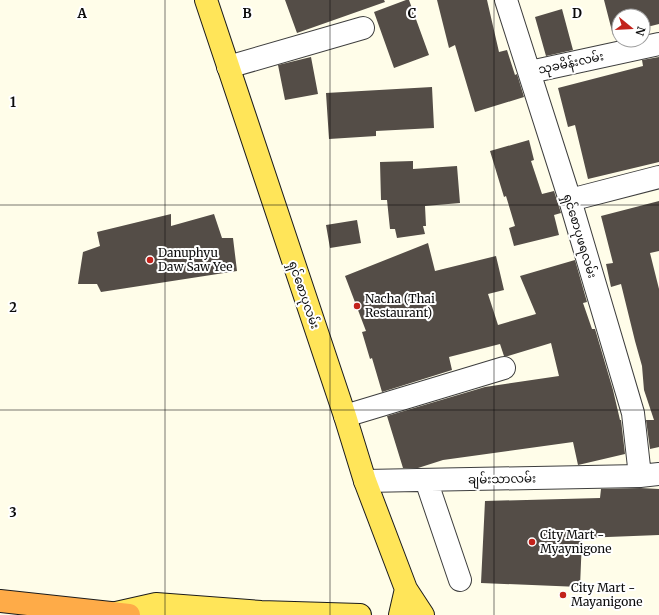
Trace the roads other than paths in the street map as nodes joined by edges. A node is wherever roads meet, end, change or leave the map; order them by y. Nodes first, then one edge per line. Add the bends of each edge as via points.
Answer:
1 (206, 0) edge
2 (506, 0) edge
3 (363, 28) dead end
4 (659, 44) edge
5 (228, 66) junction
6 (530, 72) junction
7 (657, 183) edge
8 (570, 200) junction
9 (504, 368) dead end
10 (345, 416) junction
11 (650, 475) edge
12 (426, 480) junction
13 (365, 481) junction
14 (460, 580) dead end
15 (406, 589) junction
16 (0, 601) edge
17 (122, 614) edge
18 (360, 615) edge
19 (400, 615) edge
20 (423, 615) edge

1 - 5 main road, ရှင်စောပုလမ်း
2 - 6 street, ရှင်စောပုဖရလမ်း
3 - 5 street
4 - 6 street, သုခမိန်းလမ်း
5 - 10 main road, ရှင်စောပုလမ်း
6 - 8 street, ရှင်စောပုဖရလမ်း
7 - 8 street
8 - 11 street, ရှင်စောပုဖရလမ်း
9 - 10 street
10 - 13 main road, ရှင်စောပုလမ်း
11 - 12 street, ချမ်းသာလမ်း
12 - 13 street, ချမ်းသာလမ်း
12 - 14 street
13 - 15 main road, ရှင်စောပုလမ်း
15 - 19 main road
15 - 20 main road, ရှင်စောပုလမ်း
16 - 17 highway
17 - 18 main road via 156,604 261,612

